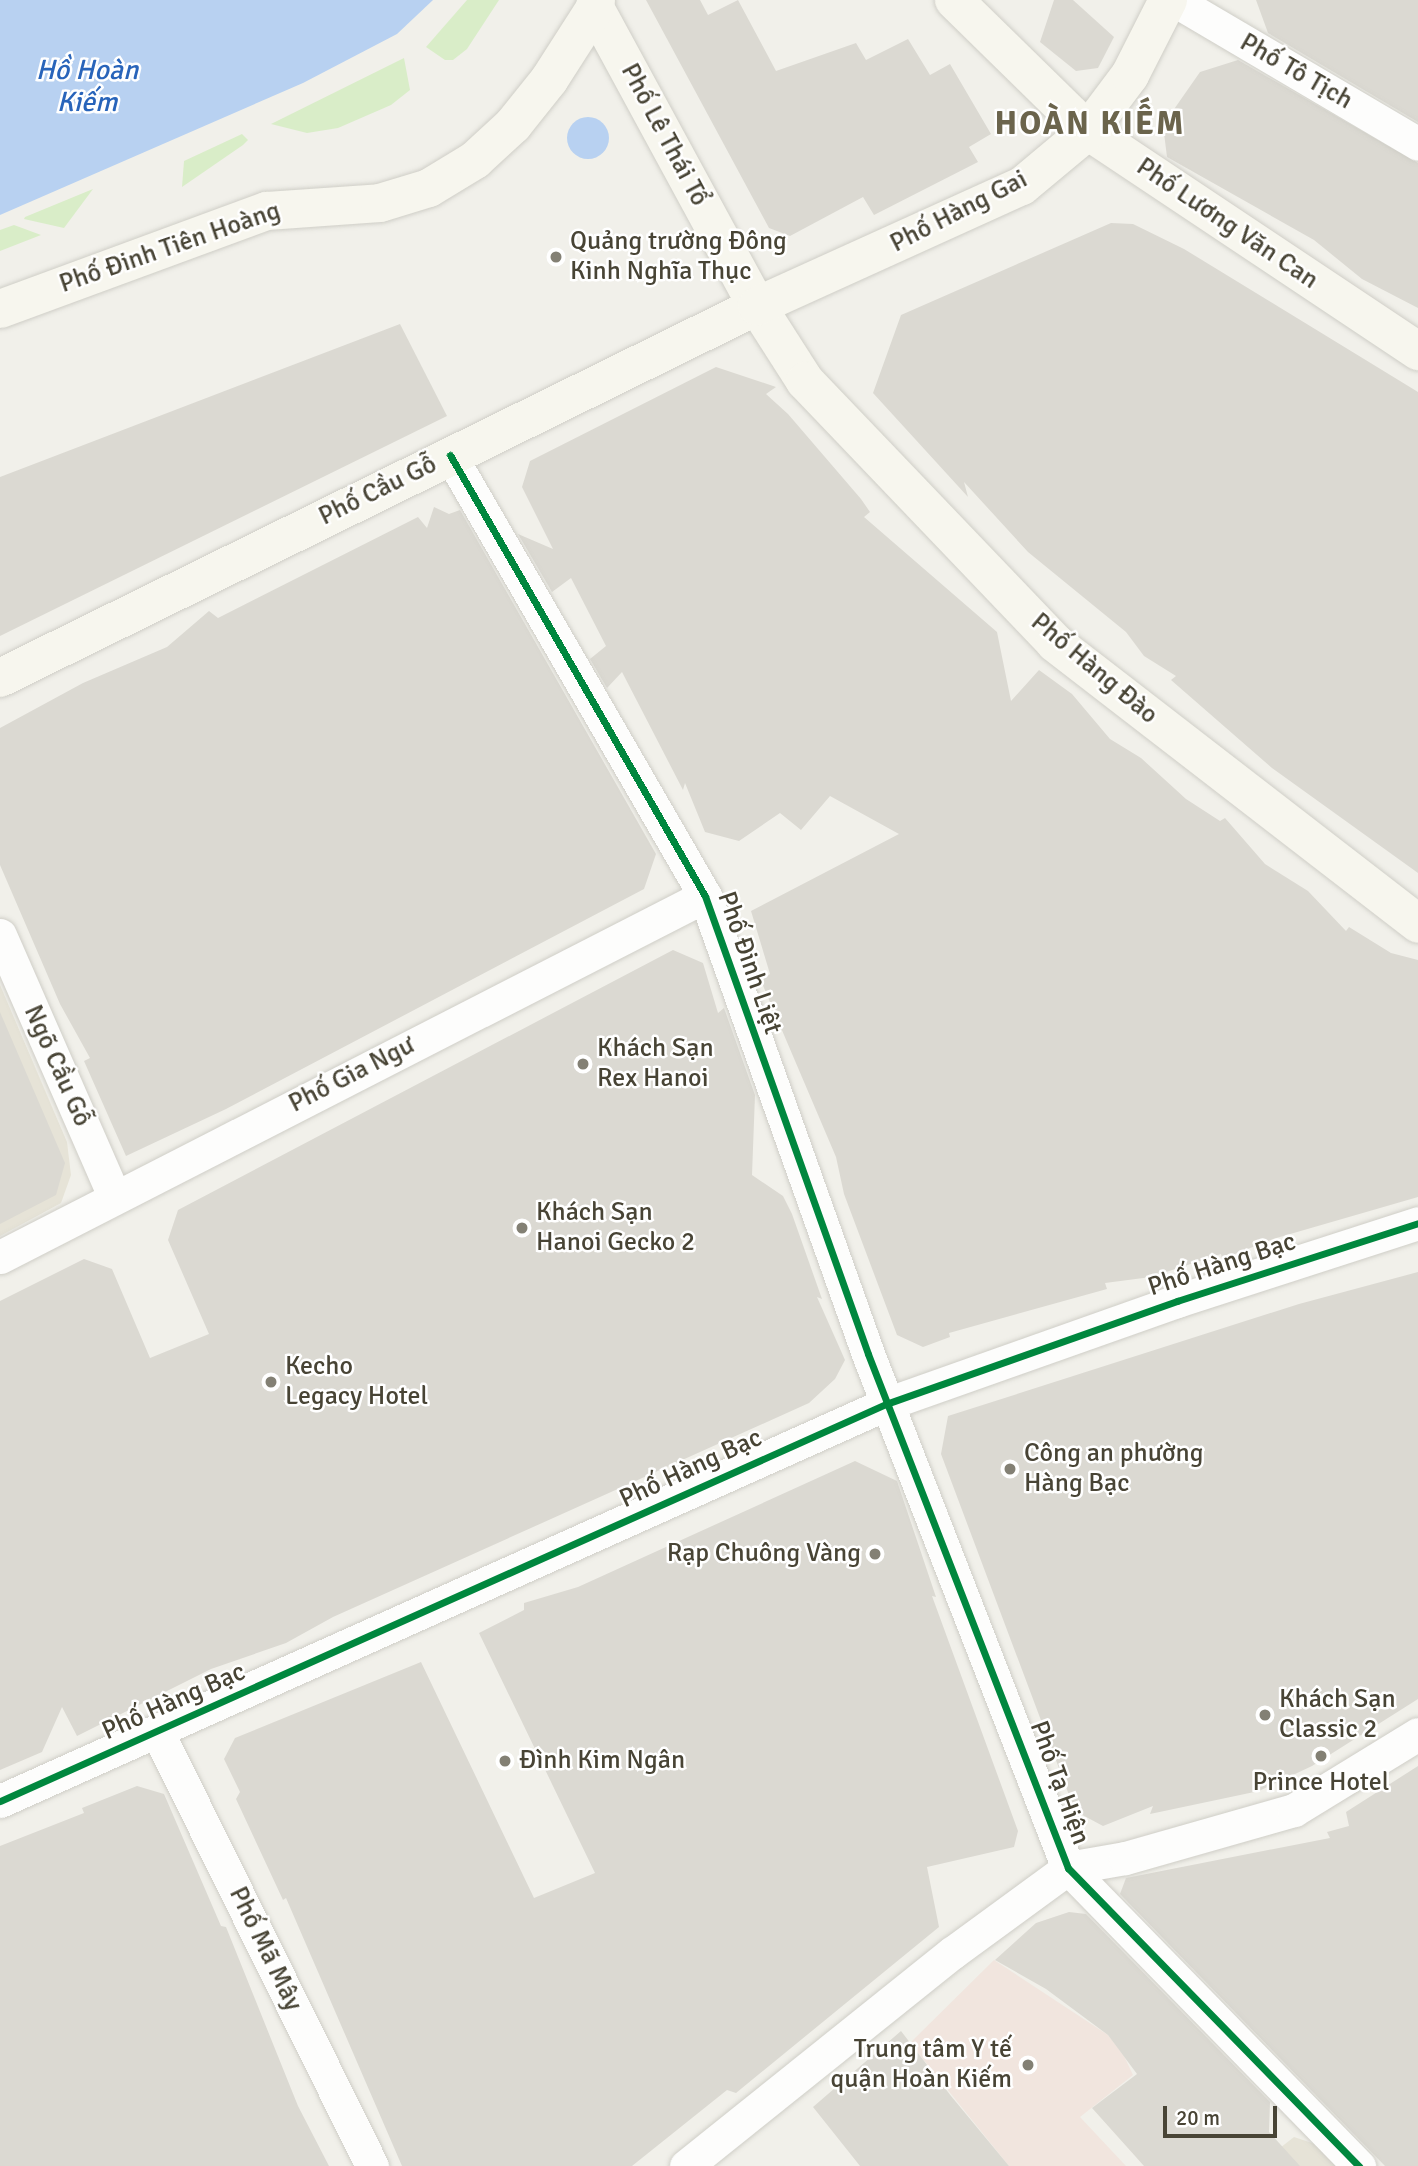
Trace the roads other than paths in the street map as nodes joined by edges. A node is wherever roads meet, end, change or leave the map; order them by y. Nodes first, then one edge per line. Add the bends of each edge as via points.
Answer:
1 (954, 0) edge
2 (1168, 0) edge
3 (1174, 0) edge
4 (596, 4) edge
5 (1088, 131) junction
6 (1418, 144) edge
7 (757, 306) junction
8 (0, 309) edge
9 (1418, 351) edge
10 (450, 455) junction
11 (0, 678) edge
12 (705, 896) junction
13 (1418, 924) edge
14 (0, 935) edge
15 (114, 1196) junction
16 (1418, 1223) edge
17 (0, 1257) edge
18 (886, 1404) junction
19 (158, 1733) junction
20 (1418, 1734) edge
21 (0, 1801) edge
22 (1068, 1868) junction
23 (372, 2166) edge
24 (686, 2166) edge
25 (1359, 2166) edge

1 - 5 street, Phố Lương Văn Can
2 - 5 street, Phố Hàng Gai via 1130,75
3 - 6 street, Phố Tô Tịch
4 - 7 street, Phố Lê Thái Tổ
4 - 8 street, Phố Đinh Tiên Hoàng via 555,71 513,125 475,160 429,188 380,203 267,211
5 - 7 street, Phố Hàng Gai via 1022,186
5 - 9 street, Phố Lương Văn Can
7 - 10 street, Phố Cầu Gỗ
7 - 13 street, Phố Hàng Đào via 804,381 1055,643
10 - 11 street, Phố Cầu Gỗ
10 - 12 street, Phố Đinh Liệt
12 - 15 street, Phố Gia Ngư
12 - 18 street, Phố Đinh Liệt
14 - 15 street, Ngõ Cầu Gỗ
15 - 17 street, Phố Gia Ngư
16 - 18 street, Phố Hàng Bạc via 1177,1301
18 - 19 street, Phố Hàng Bạc
18 - 22 street, Phố Tạ Hiện via 1012,1714
19 - 21 street, Phố Hàng Bạc
19 - 23 street, Phố Mã Mây
20 - 22 street via 1294,1810 1125,1858
22 - 24 street via 952,1952
22 - 25 street, Phố Tạ Hiện

